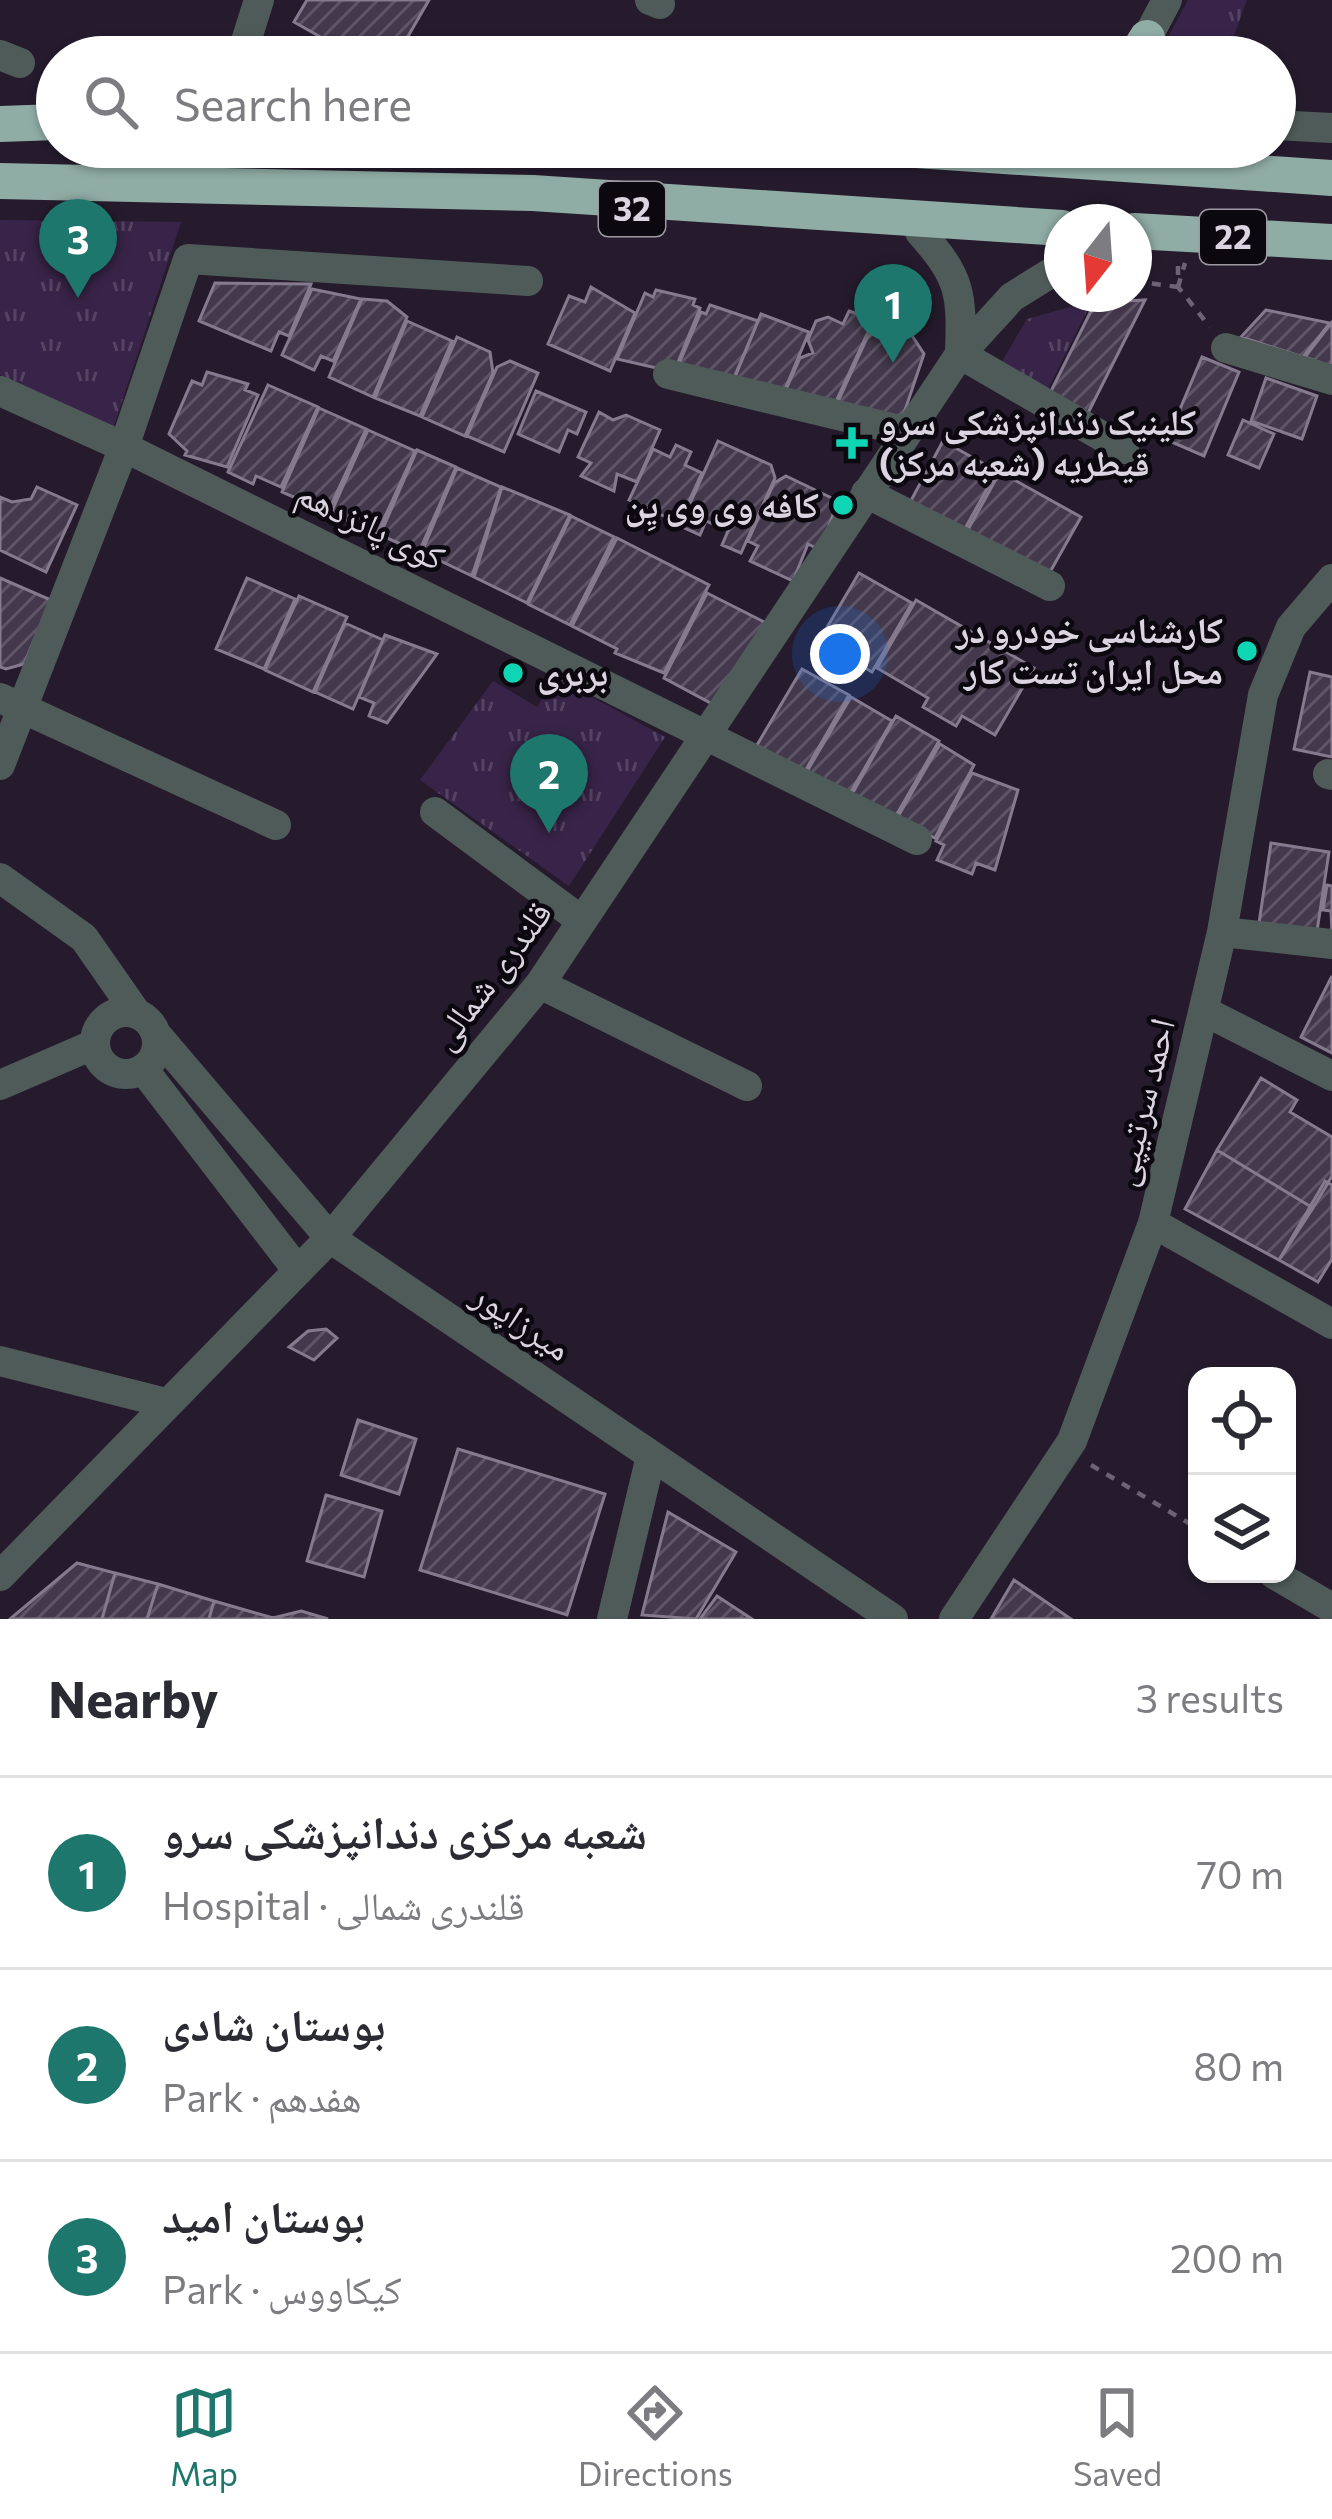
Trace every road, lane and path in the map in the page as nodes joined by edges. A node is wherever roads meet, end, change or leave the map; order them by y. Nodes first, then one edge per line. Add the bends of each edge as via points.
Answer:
1 (260, 0) edge
2 (1167, 0) edge
3 (248, 36) edge
4 (1154, 36) edge
5 (0, 110) edge
6 (36, 111) edge
7 (36, 123) edge
8 (0, 124) edge
9 (1296, 126) edge
10 (1332, 128) edge
11 (1217, 168) edge
12 (1282, 168) edge
13 (1332, 175) edge
14 (0, 185) edge
15 (1044, 227) edge
16 (920, 232) junction
17 (1044, 236) edge
18 (1152, 237) edge
19 (1332, 245) edge
20 (1044, 278) edge
21 (528, 281) dead end
22 (1152, 283) edge
23 (1226, 347) joint
24 (960, 354) junction
25 (668, 374) dead end
26 (1332, 380) edge
27 (0, 391) edge
28 (908, 432) junction
29 (124, 447) junction
30 (1124, 449) dead end
31 (866, 493) junction
32 (1332, 579) edge
33 (1050, 586) dead end
34 (12, 703) edge
35 (705, 734) junction
36 (0, 765) edge
37 (436, 812) dead end
38 (276, 825) dead end
39 (917, 840) dead end
40 (0, 878) edge
41 (582, 921) junction
42 (1222, 932) junction
43 (1332, 944) edge
44 (540, 984) junction
45 (1204, 1011) junction
46 (146, 1024) junction
47 (95, 1044) junction
48 (143, 1069) junction
49 (1332, 1076) edge
50 (0, 1085) edge
51 (747, 1086) dead end
52 (1153, 1223) junction
53 (330, 1238) junction
54 (298, 1271) junction
55 (1332, 1324) edge
56 (0, 1360) edge
57 (166, 1403) junction
58 (1066, 1450) junction
59 (651, 1456) junction
60 (1188, 1523) edge
61 (0, 1576) edge
62 (1289, 1583) edge
63 (1332, 1608) edge
64 (612, 1619) edge
65 (893, 1619) edge
66 (954, 1619) edge

1 - 3 street
2 - 4 street
5 - 6 highway
7 - 8 highway
9 - 10 street
11 - 13 highway, 22, bridge
12 - 13 highway
14 - 15 highway, bridge via 533,193
14 - 16 highway, 32 via 532,200
16 - 17 highway, 32
16 - 24 street via 952,268 962,296
18 - 19 highway, 22, bridge
20 - 24 street, قلندری شمالی via 1012,298
21 - 29 street via 188,259
22 - 23 path via 1178,287
23 - 26 street
24 - 28 street, قلندری شمالی
24 - 30 street
25 - 28 street
27 - 29 street, کوی پانزدهم
28 - 31 street, قلندری شمالی
29 - 34 street
29 - 35 street, کوی پانزدهم
31 - 33 street
31 - 35 street, قلندری شمالی
32 - 42 street, احمد سرتیپی via 1291,627 1263,695
34 - 36 street
34 - 38 street
35 - 39 street, کوی پانزدهم
35 - 41 street, قلندری شمالی
37 - 41 street
40 - 46 street, میرزاپور via 84,938
41 - 44 street, قلندری شمالی
42 - 43 street
42 - 45 street, احمد سرتیپی
44 - 51 street
44 - 53 street, قلندری شمالی
45 - 49 street
45 - 52 street, احمد سرتیپی
46 - 47 street via 108,1018
46 - 48 street via 155,1054
46 - 53 street, میرزاپور
47 - 48 street via 116,1072
47 - 50 street
48 - 54 street
52 - 55 street
52 - 58 street, احمد سرتیپی
53 - 54 street, قلندری شمالی
53 - 59 street, میرزاپور
54 - 57 street, قلندری شمالی
56 - 57 street
57 - 61 street, قلندری شمالی
58 - 60 path
58 - 66 street, احمد سرتیپی
59 - 64 street
59 - 65 street, میرزاپور
62 - 63 street

